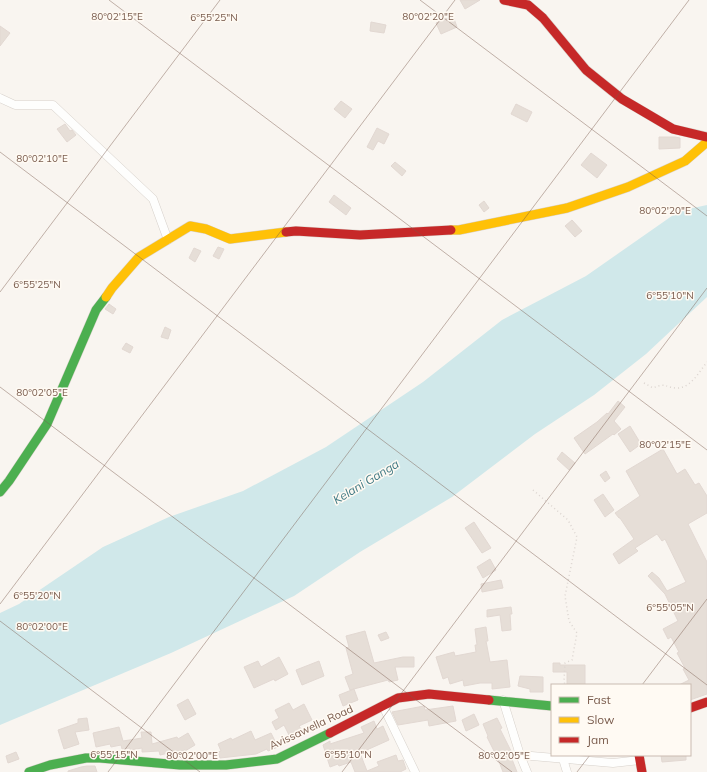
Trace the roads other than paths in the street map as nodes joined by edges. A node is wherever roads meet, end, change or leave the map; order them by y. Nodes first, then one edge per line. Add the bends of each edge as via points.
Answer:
1 (504, 0) edge
2 (0, 98) edge
3 (707, 137) edge
4 (707, 142) edge
5 (168, 240) junction
6 (0, 492) edge
7 (503, 700) junction
8 (707, 702) edge
9 (383, 706) junction
10 (551, 706) edge
11 (691, 708) edge
12 (520, 755) junction
13 (639, 758) edge
14 (563, 759) junction
15 (226, 769) edge
16 (29, 772) edge
17 (415, 772) edge
18 (526, 772) edge
19 (567, 772) edge
20 (642, 772) edge

1 - 3 street via 528,5 543,18 586,70 622,99 673,129
2 - 5 street via 15,105 53,105 153,199
4 - 5 street via 685,161 628,188 567,208 459,230 360,235 296,232 230,239 206,229 190,226
5 - 6 street via 139,257 96,310 47,424
7 - 9 street, Avissawella Road via 429,694 398,698
7 - 10 street, Avissawella Road
7 - 12 street
8 - 11 street
9 - 15 street, Avissawella Road via 276,759
9 - 17 street
12 - 14 street
12 - 18 street
13 - 14 street via 613,763
13 - 20 street
14 - 19 street
15 - 16 street, Avissawella Road via 86,758

